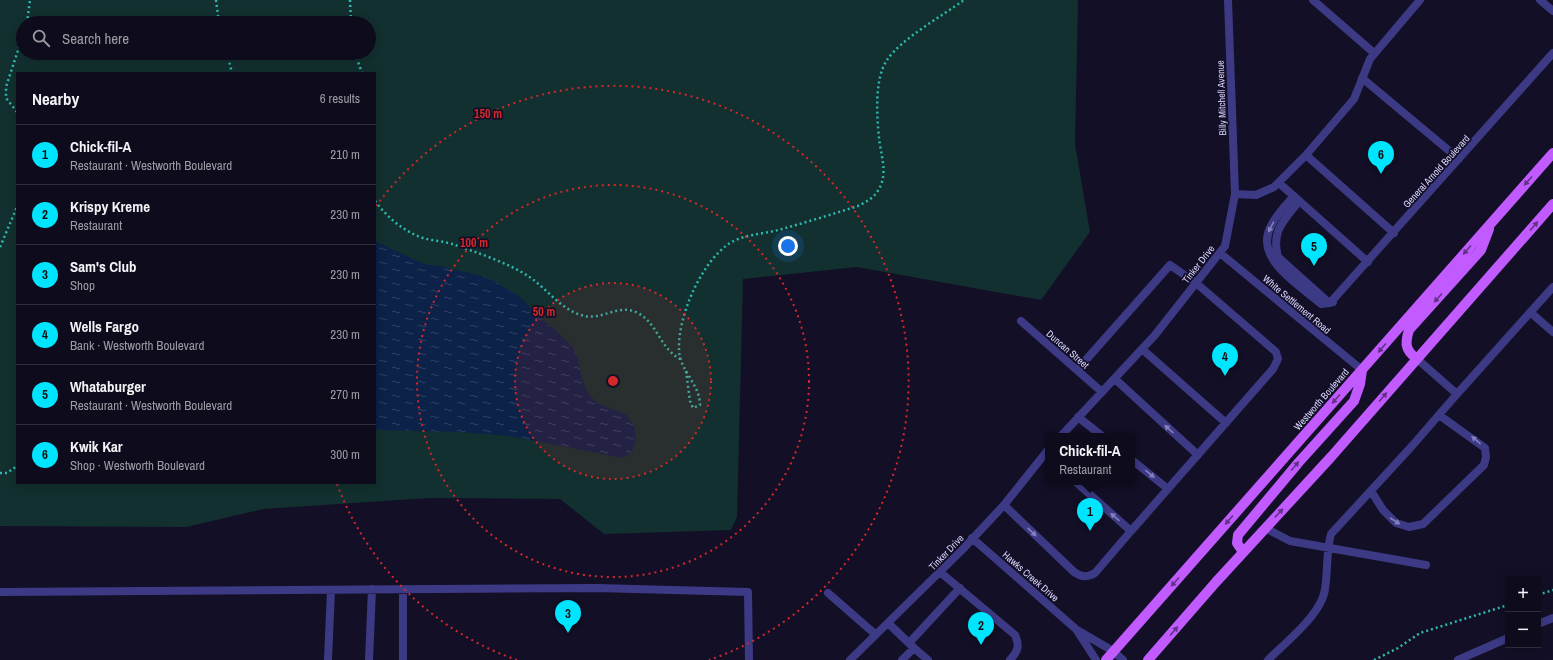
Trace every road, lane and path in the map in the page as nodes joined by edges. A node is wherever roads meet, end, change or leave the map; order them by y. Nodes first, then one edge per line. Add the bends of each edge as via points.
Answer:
1 (30, 0) edge
2 (216, 0) edge
3 (350, 0) edge
4 (964, 0) edge
5 (1228, 0) edge
6 (1313, 0) edge
7 (1420, 0) edge
8 (1540, 0) edge
9 (1553, 11) edge
10 (29, 16) edge
11 (219, 16) edge
12 (351, 16) edge
13 (1374, 53) junction
14 (1553, 53) edge
15 (16, 57) edge
16 (229, 60) edge
17 (357, 60) edge
18 (232, 72) edge
19 (362, 72) edge
20 (1362, 78) junction
21 (16, 111) edge
22 (1553, 153) edge
23 (1306, 155) junction
24 (1459, 159) junction
25 (1279, 183) junction
26 (1235, 194) junction
27 (1297, 198) junction
28 (376, 202) edge
29 (1553, 204) edge
30 (16, 209) edge
31 (1492, 222) junction
32 (1394, 234) junction
33 (0, 246) edge
34 (1220, 253) junction
35 (1368, 262) junction
36 (1196, 283) junction
37 (1553, 287) edge
38 (1530, 312) junction
39 (1021, 322) dead end
40 (1553, 332) edge
41 (1142, 349) junction
42 (1416, 358) junction
43 (680, 359) junction
44 (1077, 370) junction
45 (1362, 370) junction
46 (686, 371) junction
47 (1115, 379) junction
48 (1102, 392) junction
49 (1457, 394) junction
50 (1439, 414) junction
51 (1078, 417) junction
52 (1226, 423) junction
53 (1064, 433) edge
54 (1098, 433) edge
55 (1198, 455) junction
56 (1045, 456) edge
57 (1135, 462) edge
58 (16, 467) edge
59 (0, 473) edge
60 (1079, 485) edge
61 (1168, 489) junction
62 (1371, 491) junction
63 (1004, 505) junction
64 (1265, 528) junction
65 (1131, 531) junction
66 (972, 538) junction
67 (1328, 547) junction
68 (1243, 552) junction
69 (1426, 565) dead end
70 (940, 572) junction
71 (960, 588) junction
72 (372, 589) junction
73 (403, 589) junction
74 (331, 590) junction
75 (1553, 590) edge
76 (0, 592) edge
77 (828, 593) dead end
78 (1541, 594) edge
79 (1505, 606) edge
80 (1553, 618) edge
81 (888, 623) junction
82 (1541, 623) edge
83 (1077, 630) junction
84 (875, 634) junction
85 (1505, 639) edge
86 (911, 646) junction
87 (1113, 651) junction
88 (328, 660) edge
89 (370, 660) edge
90 (402, 660) edge
91 (749, 660) edge
92 (850, 660) edge
93 (902, 660) edge
94 (928, 660) edge
95 (1010, 660) edge
96 (1096, 660) edge
97 (1106, 660) edge
98 (1123, 660) edge
99 (1148, 660) edge
100 (1268, 660) edge
101 (1374, 660) edge
102 (1458, 660) edge

1 - 10 path
2 - 11 path
3 - 12 path
4 - 43 path via 906,41 886,61 878,94 879,138 884,170 878,190 869,200 858,206 780,230 745,237 730,243 718,253 687,302 681,321 678,349
5 - 26 lane, Billy Mitchell Avenue
6 - 13 lane
7 - 13 lane
8 - 9 lane
13 - 20 lane
14 - 24 lane, General Arnold Boulevard
15 - 21 path via 6,87 6,98
16 - 18 path
17 - 19 path
20 - 23 lane via 1354,99
20 - 24 lane
22 -> 31 main road, Westworth Boulevard
23 - 25 lane
23 - 32 lane
24 - 32 lane, General Arnold Boulevard
25 - 26 lane via 1256,195
25 - 27 lane
26 - 34 lane, Tinker Drive via 1224,246
27 - 35 lane
27 -> 35 lane, General Arnold Boulevard via 1278,228 1278,257 1327,301 1334,301
28 - 43 path via 408,232 455,245 528,276 570,311 595,317 617,310 637,312 657,331 670,353
42 -> 29 main road
30 - 33 path
31 -> 42 main road via 1481,250 1409,330 1405,343 1409,353
31 -> 45 main road, Westworth Boulevard
32 - 35 lane, General Arnold Boulevard
34 - 36 lane, Tinker Drive
34 - 45 lane, White Settlement Road
36 - 41 lane, Tinker Drive
36 - 44 lane via 1170,265
36 - 52 lane via 1276,352 1278,358 1273,369
37 - 38 lane
38 - 40 lane
38 - 49 lane
39 - 44 lane, Duncan Street
41 - 47 lane, Tinker Drive
41 - 52 lane
42 - 49 lane
64 -> 42 main road
43 - 46 path
44 - 48 lane, Duncan Street
68 -> 45 main road via 1237,543 1238,535 1354,401
45 -> 87 main road, Westworth Boulevard
46 - 46 path via 700,395 700,405 693,408
47 - 48 lane, Tinker Drive
55 -> 47 lane
48 - 51 lane, Tinker Drive
49 - 50 lane
50 - 62 lane
62 -> 50 lane via 1383,510 1396,523 1409,527 1424,524 1484,465 1485,448
51 - 53 lane, Tinker Drive
51 - 54 lane
52 - 55 lane
55 - 61 lane
56 - 63 lane, Tinker Drive
57 -> 61 lane
58 - 59 path via 7,473
65 -> 60 lane
61 - 65 lane
62 - 67 lane via 1331,534
63 -> 65 lane via 1081,577 1088,577 1094,573
63 - 66 lane, Tinker Drive
64 - 67 lane via 1290,541
64 - 68 main road
66 - 70 lane, Tinker Drive
66 - 83 lane, Hawks Creek Drive
67 - 69 lane
67 - 100 lane via 1325,590 1315,613
99 -> 68 main road
70 - 71 lane
70 - 81 lane, Tinker Drive
71 - 86 lane
71 - 95 lane via 1015,635 1018,649
72 - 73 lane
72 - 74 lane
72 - 89 lane
73 - 90 lane
73 - 91 lane via 597,588 748,592
74 - 76 lane
74 - 88 lane
75 - 78 path
77 - 84 lane
79 - 101 path via 1420,633
80 - 82 lane
81 - 84 lane, Tinker Drive
81 - 86 lane
83 - 87 lane, Hawks Creek Drive
83 - 96 lane, Hawks Creek Drive
84 - 92 lane, Tinker Drive
85 - 102 lane
86 - 93 lane
86 - 94 lane
87 - 97 main road, Westworth Boulevard
87 - 98 lane, Hawks Creek Drive

